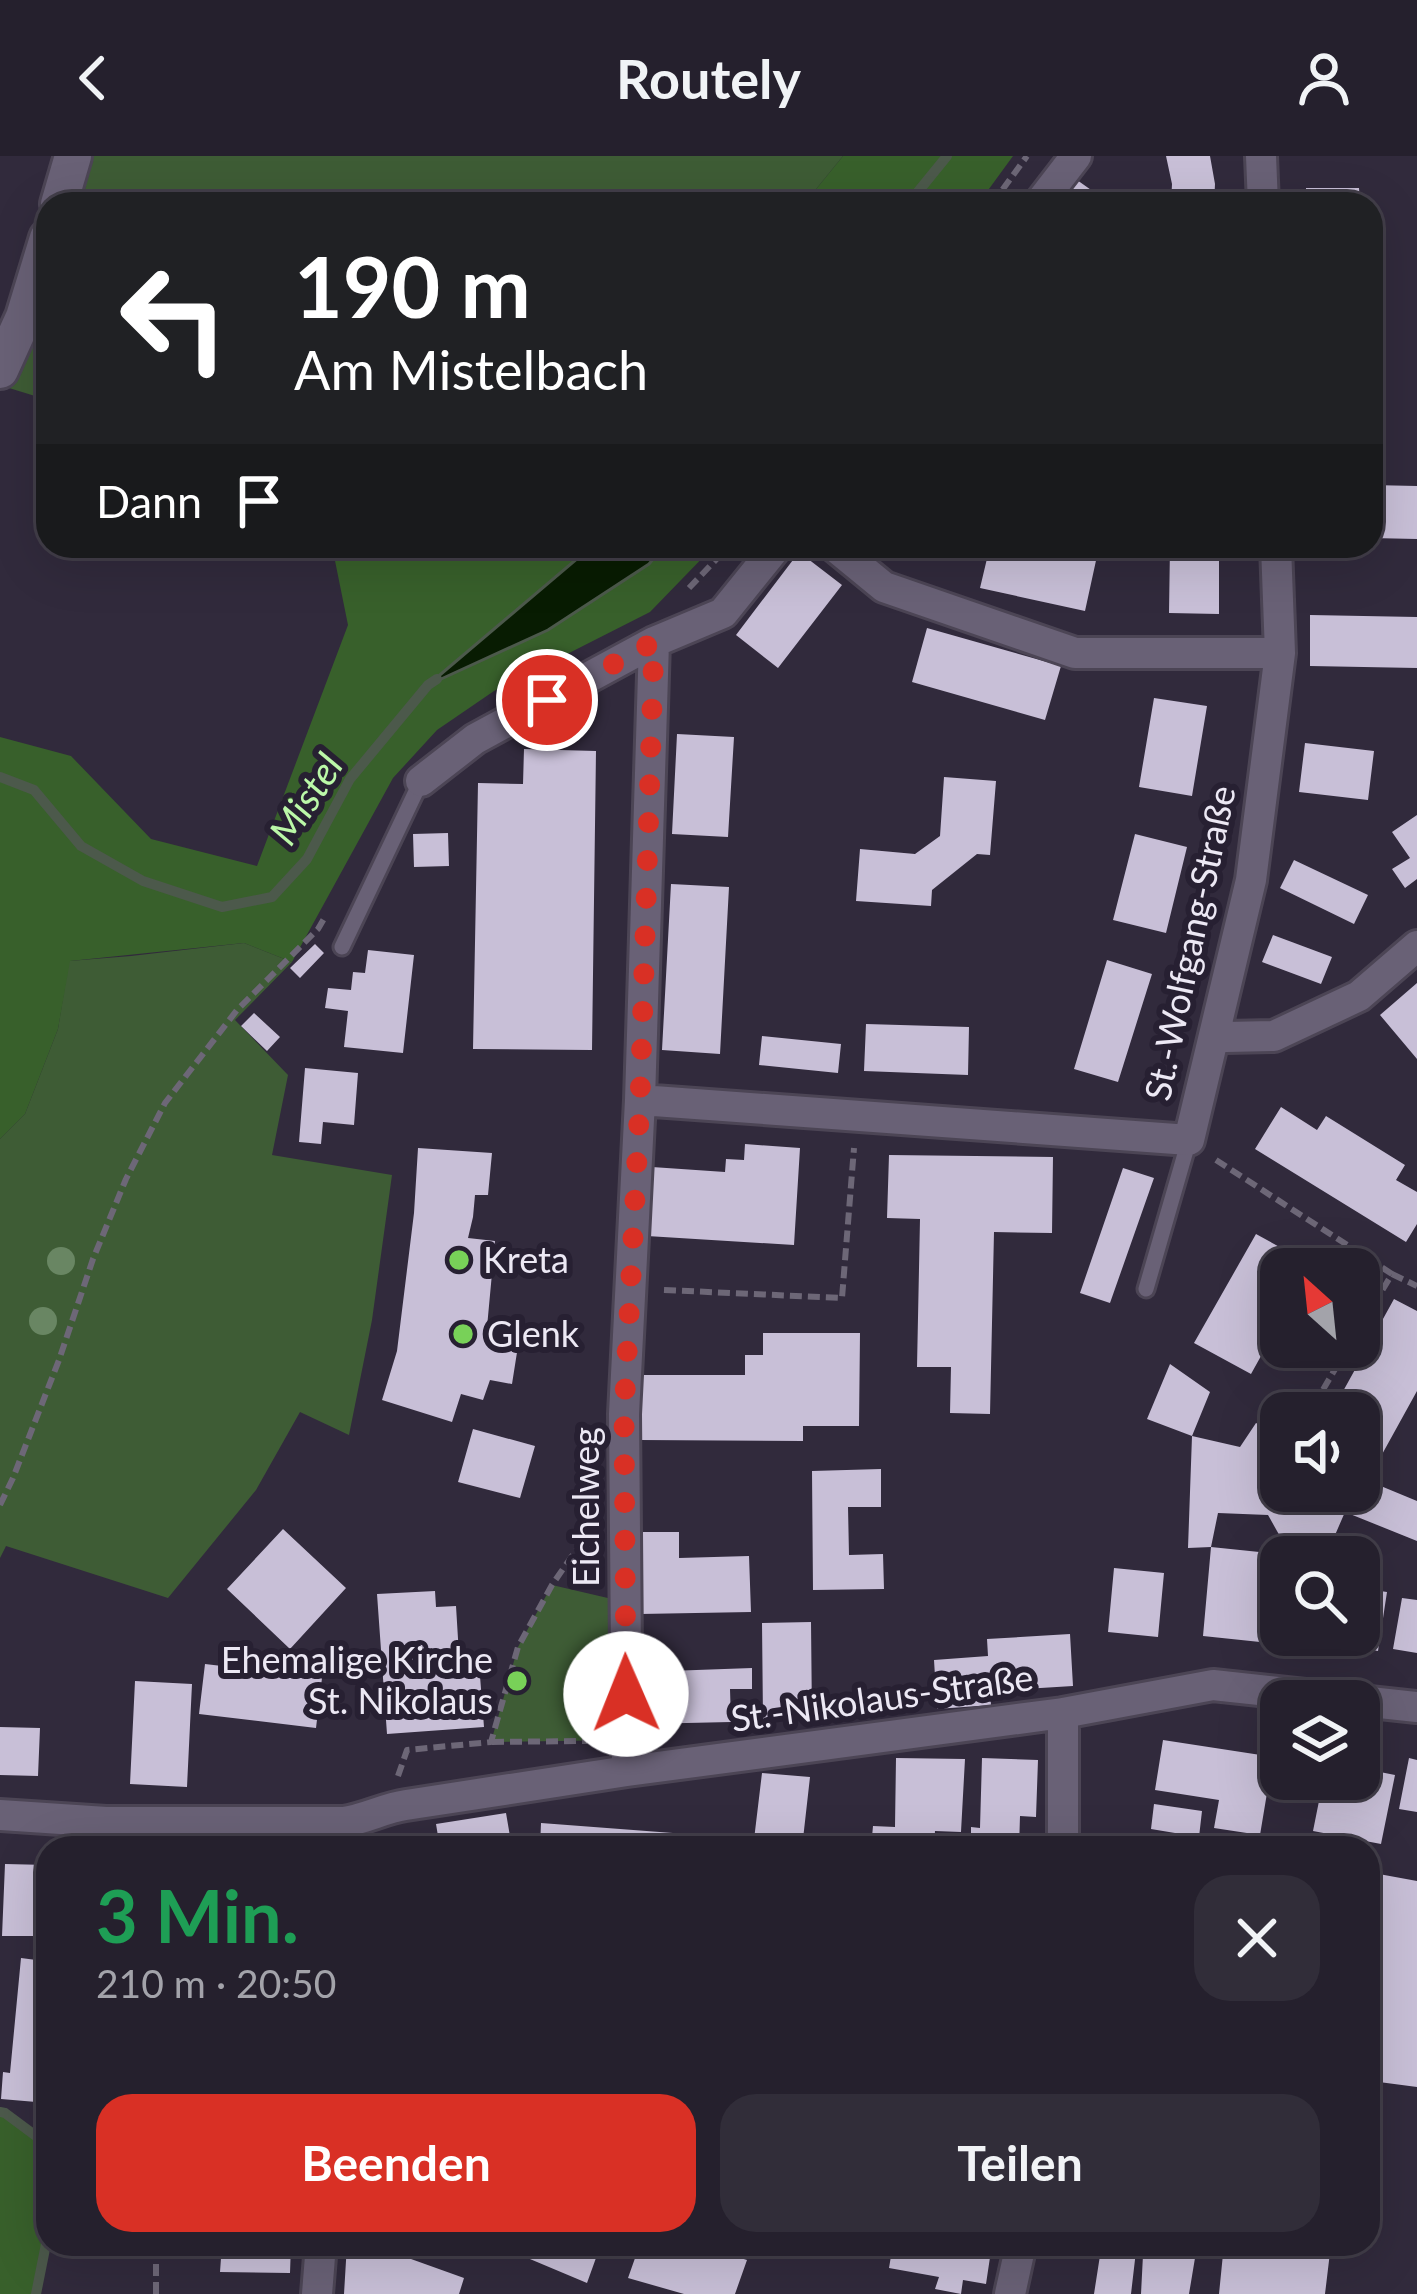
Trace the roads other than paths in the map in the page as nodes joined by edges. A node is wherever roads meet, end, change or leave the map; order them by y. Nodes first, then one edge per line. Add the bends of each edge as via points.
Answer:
1 (73, 156) edge
2 (1076, 156) edge
3 (1261, 156) edge
4 (62, 192) edge
5 (1048, 192) edge
6 (1262, 192) edge
7 (36, 278) edge
8 (0, 370) edge
9 (767, 558) edge
10 (849, 558) edge
11 (1276, 558) edge
12 (654, 642) junction
13 (1280, 653) junction
14 (421, 781) joint
15 (342, 946) dead end
16 (1417, 946) edge
17 (1215, 1034) junction
18 (640, 1100) junction
19 (1189, 1140) junction
20 (1146, 1289) dead end
21 (1417, 1707) edge
22 (1063, 1713) junction
23 (627, 1755) junction
24 (376, 1814) junction
25 (0, 1815) edge
26 (349, 1836) edge
27 (1063, 1836) edge
28 (320, 2256) edge
29 (1018, 2256) edge
30 (316, 2294) edge
31 (1010, 2294) edge

1 - 4 street
2 - 5 street
3 - 6 street
7 - 8 street
9 - 12 street via 723,613
10 - 13 street via 884,587 1075,653
11 - 13 street, St.-Wolfgang-Straße
12 - 14 street via 475,739
12 - 18 street, Eichelweg
13 - 17 street, St.-Wolfgang-Straße via 1251,880
14 - 15 lane
16 - 17 street via 1359,996 1274,1036
17 - 19 street, St.-Wolfgang-Straße
18 - 19 street
18 - 23 street, Eichelweg via 624,1481
19 - 20 lane
21 - 22 street, St.-Nikolaus-Straße via 1213,1685
22 - 23 street, St.-Nikolaus-Straße
22 - 27 street
23 - 24 street, St.-Nikolaus-Straße
24 - 25 street, St.-Nikolaus-Straße via 343,1822
24 - 26 street
28 - 30 street
29 - 31 street

